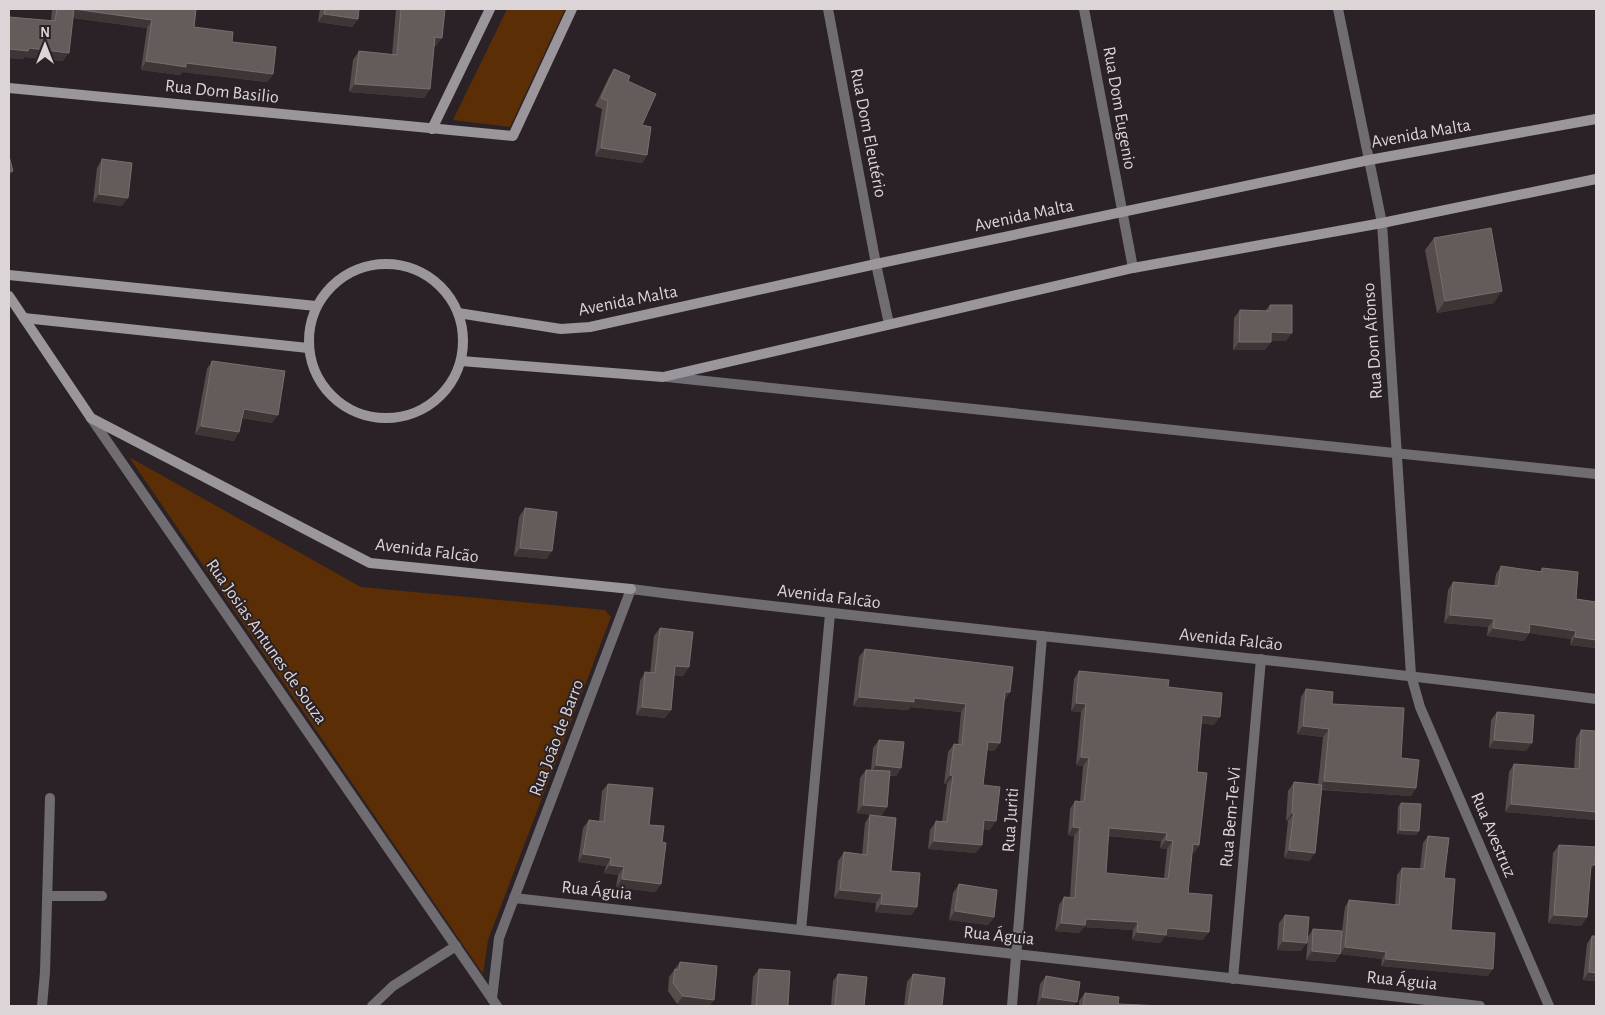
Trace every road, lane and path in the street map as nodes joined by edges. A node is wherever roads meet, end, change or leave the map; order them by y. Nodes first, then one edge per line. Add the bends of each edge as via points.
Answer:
1 (490, 9) edge
2 (572, 9) edge
3 (828, 9) edge
4 (1084, 9) edge
5 (1338, 9) edge
6 (9, 88) edge
7 (1596, 118) edge
8 (432, 129) junction
9 (1369, 160) junction
10 (1596, 179) edge
11 (1122, 212) junction
12 (1382, 223) junction
13 (876, 264) junction
14 (1132, 268) junction
15 (9, 275) edge
16 (9, 296) edge
17 (316, 306) junction
18 (458, 313) junction
19 (24, 318) junction
20 (890, 324) junction
21 (308, 348) junction
22 (461, 361) junction
23 (664, 377) junction
24 (91, 418) junction
25 (1397, 453) junction
26 (1596, 474) edge
27 (631, 589) junction
28 (830, 614) junction
29 (1042, 636) junction
30 (1261, 659) junction
31 (1411, 675) junction
32 (1596, 699) edge
33 (50, 798) dead end
34 (48, 896) junction
35 (102, 896) dead end
36 (514, 898) junction
37 (801, 930) junction
38 (456, 946) junction
39 (1017, 954) junction
40 (1233, 978) junction
41 (494, 1003) edge
42 (42, 1006) edge
43 (372, 1006) edge
44 (1012, 1006) edge
45 (1480, 1006) edge
46 (1549, 1006) edge

1 - 8 street
2 - 8 street, Rua Dom Basilio via 514,136
3 - 13 street, Rua Dom Eleutério
4 - 11 street, Rua Dom Eugenio
5 - 9 street, Rua Dom Afonso
6 - 8 street, Rua Dom Basilio
7 - 9 street, Avenida Malta
9 - 11 street, Avenida Malta
9 - 12 street, Rua Dom Afonso
10 - 12 street
11 - 13 street, Avenida Malta
11 - 14 street, Rua Dom Eugenio
12 - 14 street
12 - 25 street, Rua Dom Afonso
13 - 18 street, Avenida Malta via 590,327 561,329
13 - 20 street, Rua Dom Eleutério
14 - 20 street
15 - 17 street
16 - 19 street, Rua Josias Antunes de Souza
17 - 18 street via 336,281 350,272 373,265 398,265 434,281 451,299
17 - 21 street
18 - 22 street via 463,329
19 - 21 street
19 - 24 street, Rua Josias Antunes de Souza
20 - 23 street
21 - 22 street via 318,380 334,398 355,412 387,419 412,414 434,402 455,377
22 - 23 street
23 - 25 street
24 - 27 street, Avenida Falcão via 370,563
24 - 38 street, Rua Josias Antunes de Souza
25 - 26 street
25 - 31 street, Rua Dom Afonso
27 - 28 street, Avenida Falcão
27 - 36 street, Rua João de Barro
28 - 29 street, Avenida Falcão
28 - 37 street
29 - 30 street, Avenida Falcão
29 - 39 street, Rua Juriti
30 - 31 street, Avenida Falcão
30 - 40 street, Rua Bem-Te-Vi
31 - 32 street, Avenida Falcão
31 - 46 street, Rua Avestruz via 1420,707
33 - 34 street
34 - 35 street
34 - 42 street
36 - 37 street, Rua Águia
36 - 41 street, Rua João de Barro via 500,938
37 - 39 street, Rua Águia
38 - 41 street, Rua Josias Antunes de Souza
38 - 43 street via 394,986
39 - 40 street, Rua Águia
39 - 44 street, Rua Juriti
40 - 45 street, Rua Águia

